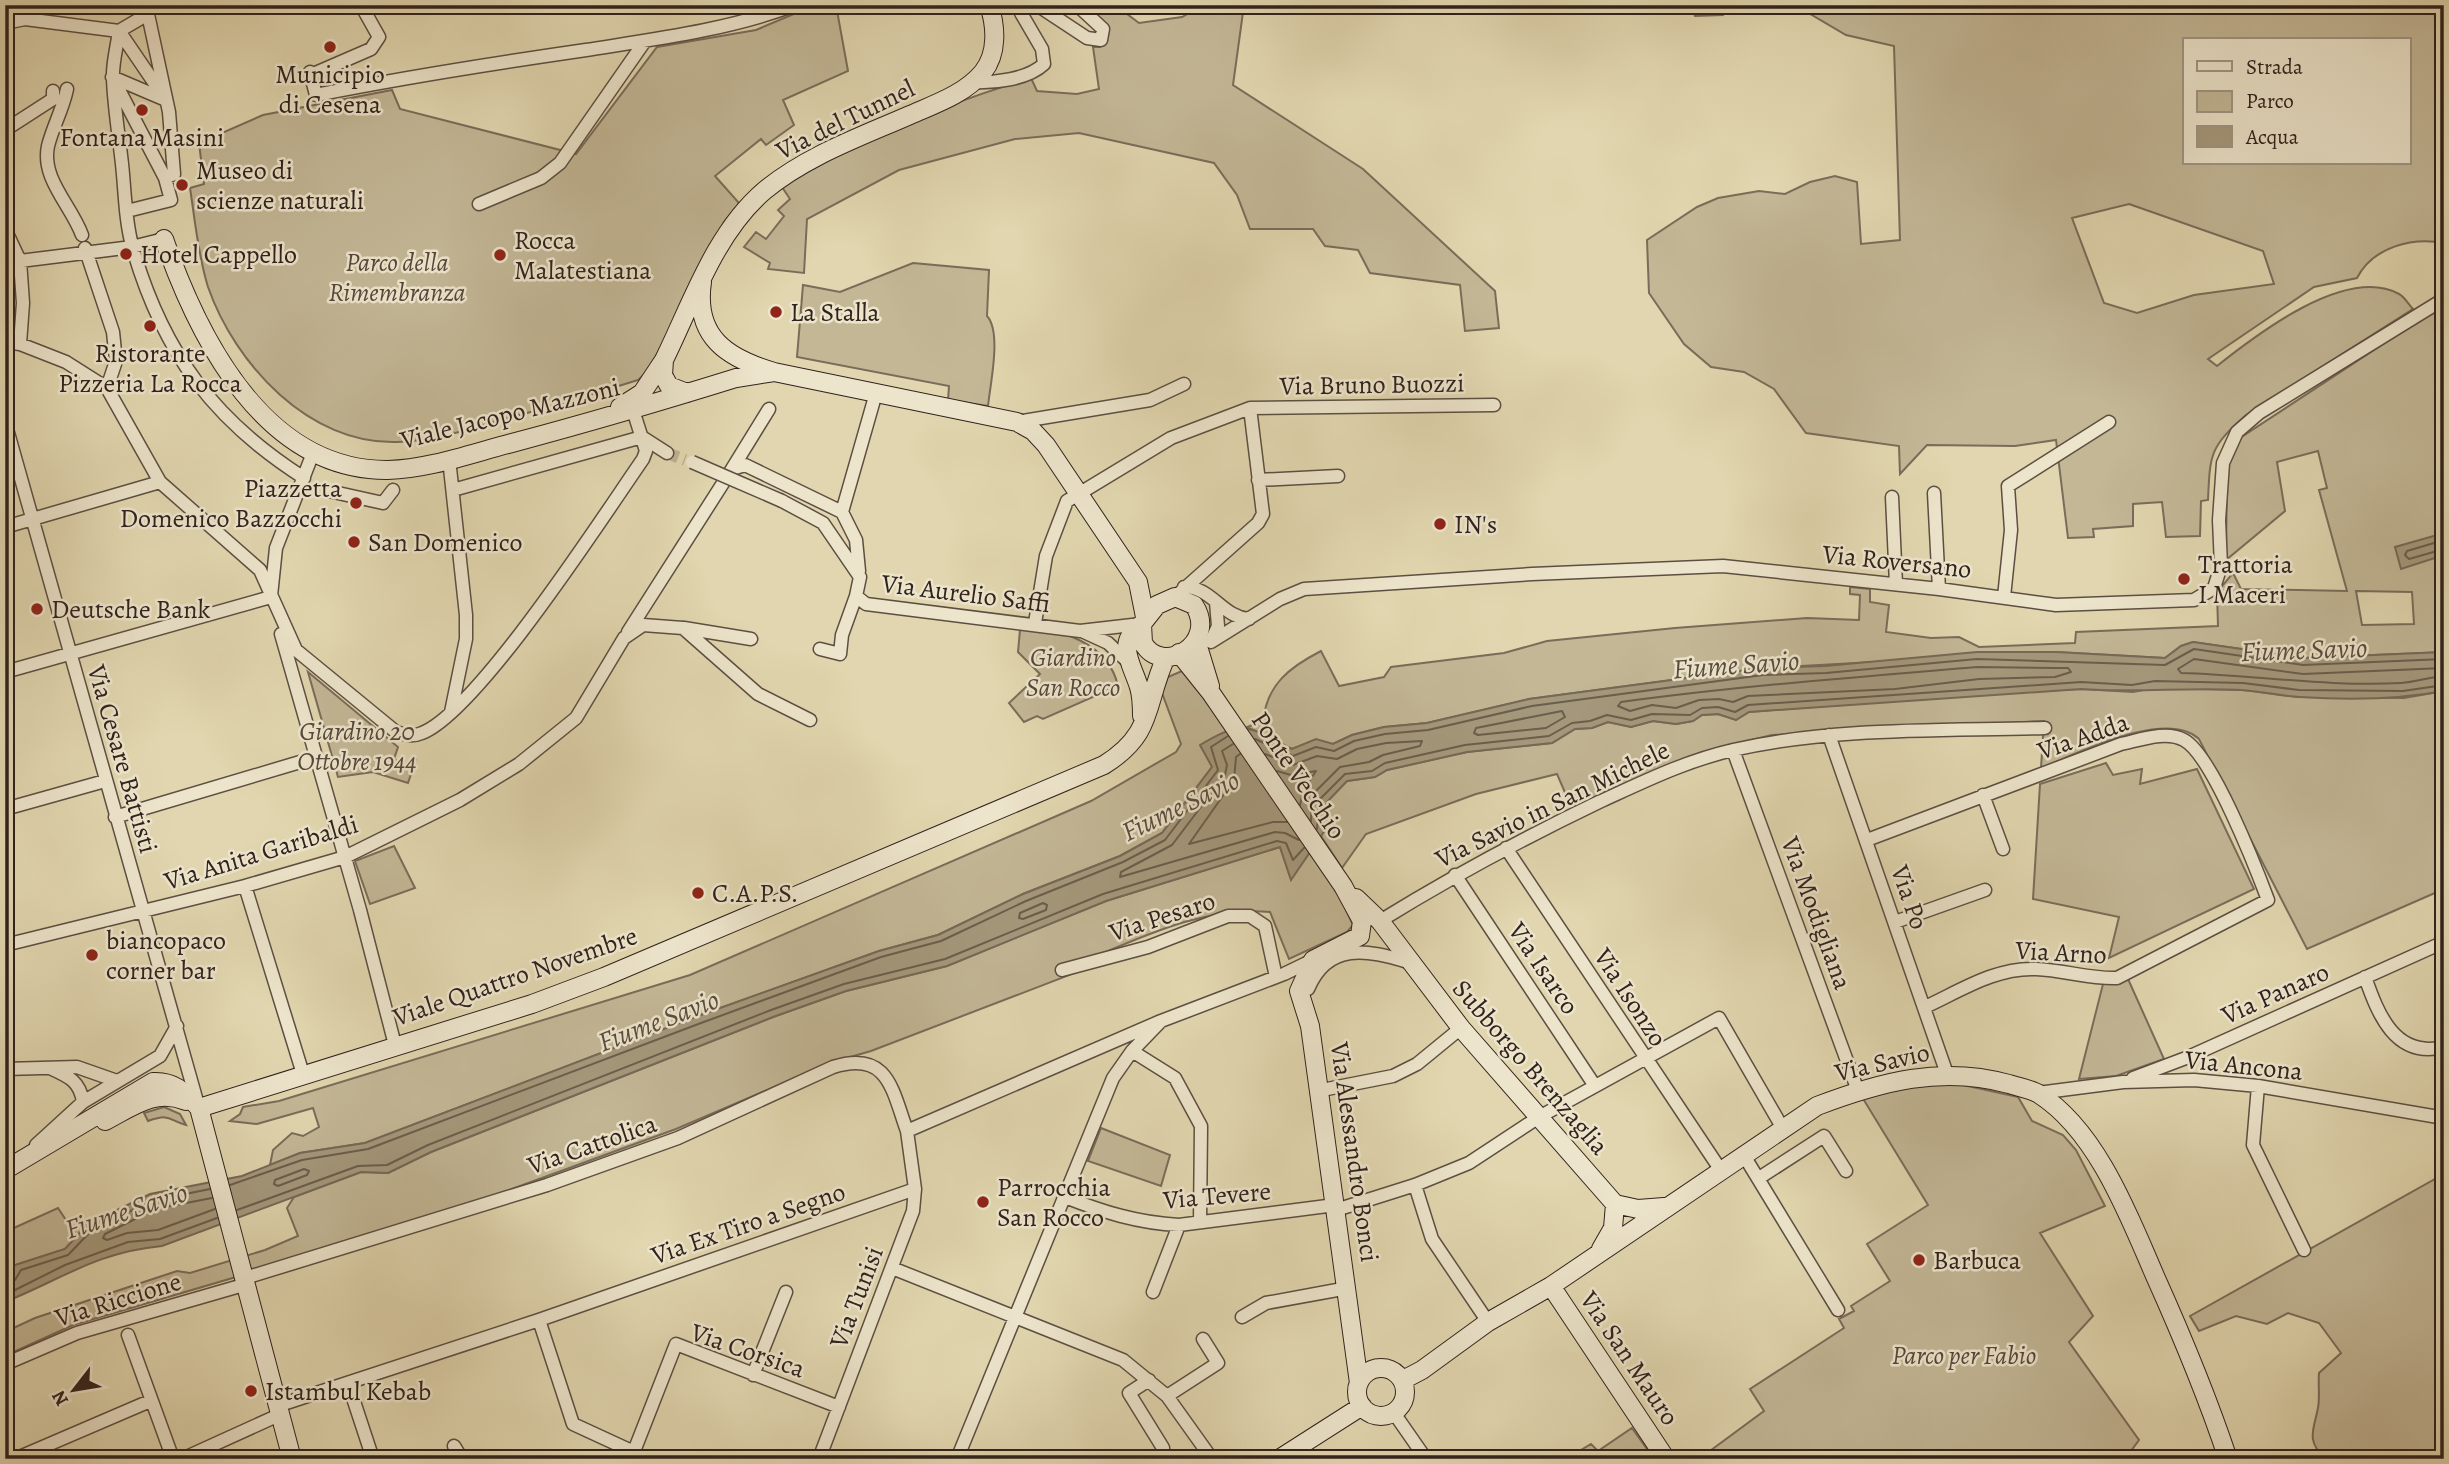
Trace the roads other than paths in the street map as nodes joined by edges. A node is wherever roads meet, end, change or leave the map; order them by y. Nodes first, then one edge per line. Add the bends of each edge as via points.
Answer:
1 (12, 5) edge
2 (361, 5) edge
3 (795, 5) edge
4 (989, 5) edge
5 (1023, 5) edge
6 (1037, 5) edge
7 (1077, 5) edge
8 (147, 10) edge
9 (25, 19) junction
10 (5, 23) edge
11 (119, 32) junction
12 (645, 41) junction
13 (113, 77) junction
14 (972, 82) junction
15 (67, 89) dead end
16 (53, 91) dead end
17 (166, 101) junction
18 (5, 130) edge
19 (166, 178) junction
20 (479, 204) dead end
21 (127, 211) junction
22 (5, 229) edge
23 (164, 240) joint
24 (84, 245) junction
25 (132, 247) junction
26 (20, 261) junction
27 (702, 282) junction
28 (2444, 299) edge
29 (5, 342) edge
30 (20, 344) junction
31 (664, 360) junction
32 (774, 372) junction
33 (1184, 384) dead end
34 (107, 388) junction
35 (687, 393) junction
36 (876, 393) junction
37 (1494, 405) dead end
38 (1250, 408) junction
39 (769, 409) dead end
40 (633, 410) junction
41 (603, 418) junction
42 (5, 422) edge
43 (1017, 422) junction
44 (2109, 422) dead end
45 (642, 437) junction
46 (313, 453) junction
47 (667, 453) tunnel mouth
48 (449, 459) junction
49 (689, 461) tunnel mouth
50 (732, 469) junction
51 (1338, 476) dead end
52 (304, 478) junction
53 (1258, 480) junction
54 (160, 482) junction
55 (393, 490) dead end
56 (453, 490) junction
57 (329, 491) dead end
58 (1934, 493) dead end
59 (1080, 494) junction
60 (1892, 497) dead end
61 (842, 512) junction
62 (34, 518) junction
63 (5, 527) edge
64 (860, 577) junction
65 (1138, 582) junction
66 (1896, 584) junction
67 (1939, 589) junction
68 (1176, 594) junction
69 (856, 596) junction
70 (271, 597) junction
71 (2004, 597) junction
72 (1216, 601) junction
73 (1250, 619) junction
74 (1143, 622) junction
75 (1035, 623) junction
76 (683, 628) junction
77 (1080, 631) junction
78 (624, 638) junction
79 (751, 639) dead end
80 (1202, 640) junction
81 (820, 649) dead end
82 (70, 654) junction
83 (1168, 661) junction
84 (1131, 669) junction
85 (5, 672) edge
86 (1211, 693) junction
87 (451, 712) junction
88 (810, 720) dead end
89 (2045, 727) dead end
90 (1142, 730) junction
91 (1829, 735) junction
92 (1733, 750) junction
93 (317, 757) junction
94 (104, 781) junction
95 (1983, 795) junction
96 (5, 809) edge
97 (115, 817) junction
98 (1867, 840) junction
99 (1506, 848) junction
100 (2003, 849) dead end
101 (345, 857) junction
102 (1455, 875) junction
103 (244, 886) junction
104 (1343, 886) junction
105 (1984, 890) dead end
106 (2268, 900) joint
107 (144, 910) junction
108 (1380, 921) junction
109 (1895, 922) junction
110 (2444, 942) edge
111 (5, 945) edge
112 (1313, 960) junction
113 (1408, 962) junction
114 (1062, 970) dead end
115 (1276, 976) junction
116 (2365, 977) junction
117 (1299, 991) junction
118 (1925, 1007) junction
119 (1161, 1021) junction
120 (177, 1026) junction
121 (1310, 1026) junction
122 (1461, 1028) junction
123 (395, 1045) junction
124 (2444, 1047) edge
125 (1132, 1051) junction
126 (1644, 1059) junction
127 (50, 1068) junction
128 (5, 1069) edge
129 (303, 1074) junction
130 (1947, 1074) junction
131 (117, 1081) junction
132 (2123, 1082) junction
133 (1595, 1086) junction
134 (2258, 1086) junction
135 (1317, 1091) junction
136 (1858, 1091) junction
137 (2038, 1093) junction
138 (83, 1102) junction
139 (199, 1108) junction
140 (1538, 1117) junction
141 (2444, 1118) edge
142 (1782, 1128) junction
143 (907, 1131) junction
144 (1743, 1154) junction
145 (24, 1157) junction
146 (1720, 1169) junction
147 (5, 1170) edge
148 (1846, 1171) dead end
149 (1759, 1178) junction
150 (1415, 1185) junction
151 (915, 1189) junction
152 (1065, 1197) junction
153 (1615, 1204) junction
154 (1668, 1206) junction
155 (1335, 1207) junction
156 (1199, 1222) junction
157 (1179, 1225) junction
158 (2304, 1250) dead end
159 (1599, 1252) junction
160 (892, 1268) junction
161 (249, 1279) junction
162 (1551, 1286) junction
163 (1348, 1288) junction
164 (786, 1292) dead end
165 (1153, 1292) dead end
166 (1838, 1310) dead end
167 (1242, 1317) dead end
168 (1014, 1319) junction
169 (539, 1320) junction
170 (1488, 1322) junction
171 (128, 1335) dead end
172 (1203, 1339) dead end
173 (5, 1364) edge
174 (753, 1375) junction
175 (1149, 1380) junction
176 (1362, 1380) junction
177 (1403, 1380) junction
178 (348, 1383) junction
179 (1167, 1396) junction
180 (150, 1401) junction
181 (1362, 1406) junction
182 (839, 1407) junction
183 (278, 1410) junction
184 (1394, 1413) junction
185 (1344, 1418) junction
186 (454, 1446) dead end
187 (1163, 1448) dead end
188 (632, 1456) edge
189 (960, 1458) edge
190 (15, 1459) edge
191 (173, 1459) edge
192 (183, 1459) edge
193 (292, 1459) edge
194 (373, 1459) edge
195 (461, 1459) edge
196 (649, 1459) edge
197 (819, 1459) edge
198 (1212, 1459) edge
199 (1279, 1459) edge
200 (1426, 1459) edge
201 (1666, 1459) edge
202 (2228, 1459) edge

1 - 9 street
2 - 12 street via 379,37 371,49 310,73 316,95
3 - 12 street via 759,19
4 - 14 street, Via del Tunnel via 993,49 987,65
5 - 14 street via 1023,20 1042,49 1044,64 991,83
6 - 7 street via 1087,38 1101,40 1103,29
8 - 11 street
8 - 17 street
9 - 10 street
9 - 11 street
11 - 13 street
11 - 17 street
12 - 20 street via 560,163 541,178
13 - 17 street
13 - 19 street
13 - 21 street
14 - 27 street, Via del Tunnel via 783,177 729,229
15 - 24 street via 46,161
16 - 18 street via 53,99
17 - 19 street via 174,174
19 - 21 street via 171,200
21 - 25 street
22 - 26 street
23 - 25 street
23 - 46 street, Viale Jacopo Mazzoni via 181,288 235,383 289,438
24 - 25 street
24 - 26 street
24 - 34 street via 113,332 116,361
25 - 52 street via 158,316 187,370 216,410
26 - 30 street
27 - 31 street, Via del Tunnel
27 - 32 street, Via del Tunnel via 700,311 721,347 736,359
28 - 71 street, Via Roversano via 2259,413 2237,432 2223,463 2221,566 2214,587 2194,600 2056,605
29 - 30 street
30 - 34 street via 66,362
31 - 35 street via 666,382
31 - 41 street, Via del Tunnel via 642,393
32 - 35 street, Viale Jacopo Mazzoni
32 - 36 street
33 - 43 street via 1150,400
34 - 54 street
35 - 40 street, Viale Jacopo Mazzoni
36 - 43 street
36 - 61 street
37 - 38 street, Via Bruno Buozzi
38 - 53 street
38 - 59 street via 1171,438
39 - 50 street, Via Anita Garibaldi
40 - 41 street, Viale Jacopo Mazzoni
40 - 45 street
41 - 48 street, Viale Jacopo Mazzoni
42 - 62 street, Via Cesare Battisti
43 - 59 street via 1041,437
44 - 71 street via 2008,486 2011,530
45 - 47 street
45 - 56 street
45 - 87 street via 643,458 604,515 523,628
46 - 48 street, Viale Jacopo Mazzoni via 350,466 389,470
46 - 52 street
48 - 56 street
49 - 64 street, Via Aurelio Saffi, bridge via 823,523
50 - 61 street via 745,465
50 - 78 street, Via Anita Garibaldi
51 - 53 street
52 - 70 street via 276,548
53 - 68 street via 1265,505 1258,523
54 - 62 street
54 - 70 street via 260,570
55 - 57 street via 383,503
56 - 87 street via 466,639
58 - 67 street
59 - 65 street
59 - 75 street via 1067,501 1046,556
60 - 66 street
61 - 64 street via 856,540
62 - 63 street
62 - 82 street, Via Cesare Battisti
64 - 69 street, Via Aurelio Saffi
65 - 68 street
65 - 74 street
66 - 67 street, Via Roversano
66 - 73 street, Via Roversano via 1733,566 1532,574 1304,589
67 - 71 street, Via Roversano
68 - 72 street via 1200,589
68 - 74 street
68 - 80 street via 1199,613
69 - 75 street, Via Aurelio Saffi via 866,604
69 - 81 street via 840,654
70 - 82 street
70 - 87 street via 296,650 396,733 424,733
70 - 93 street
72 - 73 street via 1235,616
72 - 80 street via 1218,626
73 - 80 street, Via Roversano
74 - 77 street, Via Aurelio Saffi
74 - 83 street via 1140,636 1146,648
74 - 84 street via 1127,642
75 - 77 street, Via Aurelio Saffi
76 - 78 street via 643,625
76 - 79 street
76 - 88 street via 758,694
77 - 84 street via 1108,643
78 - 101 street, Via Anita Garibaldi via 576,719 520,764 460,800
80 - 83 street
80 - 86 street, Ponte Vecchio
82 - 85 street
82 - 94 street, Via Cesare Battisti
83 - 84 street via 1147,678
83 - 86 street, Ponte Vecchio
83 - 90 street, Viale Quattro Novembre
84 - 90 street via 1142,702
86 - 104 street, Ponte Vecchio
89 - 91 street, Via Savio in San Michele
90 - 123 street, Viale Quattro Novembre via 1129,748 1104,765 771,908 532,1004
91 - 92 street, Via Savio in San Michele
91 - 98 street, Via Po
92 - 99 street, Via Savio in San Michele via 1672,768
92 - 136 street, Via Modigliana
93 - 97 street
93 - 101 street
94 - 96 street
94 - 97 street, Via Cesare Battisti
95 - 98 street, Via Adda
95 - 100 street
95 - 106 street, Via Adda via 2121,744 2159,736 2183,740 2198,752 2248,844
97 - 107 street, Via Cesare Battisti
98 - 109 street, Via Po
99 - 102 street, Via Savio in San Michele
99 - 126 street, Via Isonzo
101 - 103 street, Via Anita Garibaldi
101 - 123 street
102 - 108 street, Via Savio in San Michele
102 - 133 street, Via Isarco
103 - 107 street, Via Anita Garibaldi
103 - 129 street
104 - 108 street
104 - 112 street via 1362,922 1360,936
105 - 109 street
106 - 118 street, Via Arno via 2117,978 2093,979 2037,969 2003,971
107 - 111 street, Via Anita Garibaldi
107 - 120 street, Via Cesare Battisti
108 - 113 street
109 - 118 street, Via Po
110 - 116 street, Via Panaro
112 - 115 street
112 - 117 street
113 - 121 street via 1367,950 1342,955 1320,968 1308,988
113 - 122 street, Subborgo Brenzaglia
114 - 115 street, Via Pesaro via 1148,947 1228,916 1250,916 1265,926
115 - 117 street
115 - 119 street
116 - 124 street via 2389,1032 2413,1047
116 - 132 street, Via Panaro
117 - 121 street, Via Alessandro Bonci
118 - 130 street, Via Po
119 - 125 street
119 - 143 street
120 - 131 street via 160,1056
120 - 139 street, Via Cesare Battisti
121 - 135 street, Via Alessandro Bonci
122 - 135 street via 1417,1064 1393,1076
122 - 140 street, Subborgo Brenzaglia
123 - 129 street, Viale Quattro Novembre
125 - 152 street via 1113,1078
125 - 156 street via 1175,1078 1201,1126
126 - 133 street, Via Tevere
126 - 142 street, Via Tevere via 1719,1018
126 - 146 street, Via Isonzo
127 - 128 street
127 - 131 street via 77,1067
127 - 138 street via 72,1078 81,1089
129 - 139 street, Viale Quattro Novembre
130 - 136 street, Via Savio
130 - 137 street, Via Savio via 1991,1079
131 - 138 street
132 - 134 street, Via Ancona via 2194,1080
132 - 137 street, Via Ancona
133 - 140 street, Via Tevere
134 - 141 street, Via Ancona
134 - 158 street via 2253,1145
135 - 155 street, Via Alessandro Bonci
136 - 142 street, Via Savio via 1817,1107
137 - 202 street, Via Savio via 2068,1119 2122,1199 2201,1378
138 - 145 street
139 - 145 street via 174,1085 153,1082
139 - 147 street via 173,1096 150,1098
139 - 161 street
140 - 150 street, Via Tevere via 1469,1163
140 - 153 street, Subborgo Brenzaglia
142 - 144 street, Via Savio
143 - 151 street
143 - 161 street, Via Cattolica via 883,1073 854,1060 665,1143
144 - 146 street, Via Savio
144 - 149 street
145 - 147 street
146 - 154 street, Via Savio
148 - 149 street via 1824,1136
149 - 166 street
150 - 155 street, Via Tevere
150 - 170 street via 1432,1239
151 - 160 street, Via Tunisi via 913,1211
151 - 169 street, Via Ex Tiro a Segno
152 - 157 street, Via Tevere via 1108,1214
152 - 168 street
153 - 154 street via 1638,1209
153 - 159 street via 1613,1228
154 - 159 street, Via Savio
155 - 156 street, Via Tevere
155 - 163 street, Via Alessandro Bonci
156 - 157 street, Via Tevere
157 - 165 street
159 - 162 street, Via Savio
160 - 168 street
160 - 182 street, Via Tunisi
161 - 173 street, Via Riccione via 76,1333
161 - 183 street
162 - 170 street, Via Savio
162 - 201 street, Via San Mauro
163 - 167 street via 1266,1303
163 - 176 street, Via Alessandro Bonci
164 - 174 street
168 - 175 street via 1123,1360
168 - 189 street
169 - 178 street, Via Ex Tiro a Segno
169 - 188 street via 573,1424
170 - 177 street, Via Savio
171 - 180 street
172 - 179 street via 1218,1363
174 - 182 street, Via Corsica
174 - 188 street, Via Corsica via 676,1344
175 - 179 street
175 - 187 street via 1129,1393
176 - 177 street via 1384,1367
176 - 181 street
176 - 185 street
177 - 184 street via 1404,1401
178 - 183 street, Via Ex Tiro a Segno
178 - 194 street
179 - 198 street
180 - 190 street
180 - 191 street
181 - 184 street via 1376,1415
181 - 185 street
182 - 197 street, Via Tunisi
183 - 192 street, Via Ex Tiro a Segno
183 - 193 street
184 - 200 street
185 - 199 street
186 - 195 street
188 - 196 street

